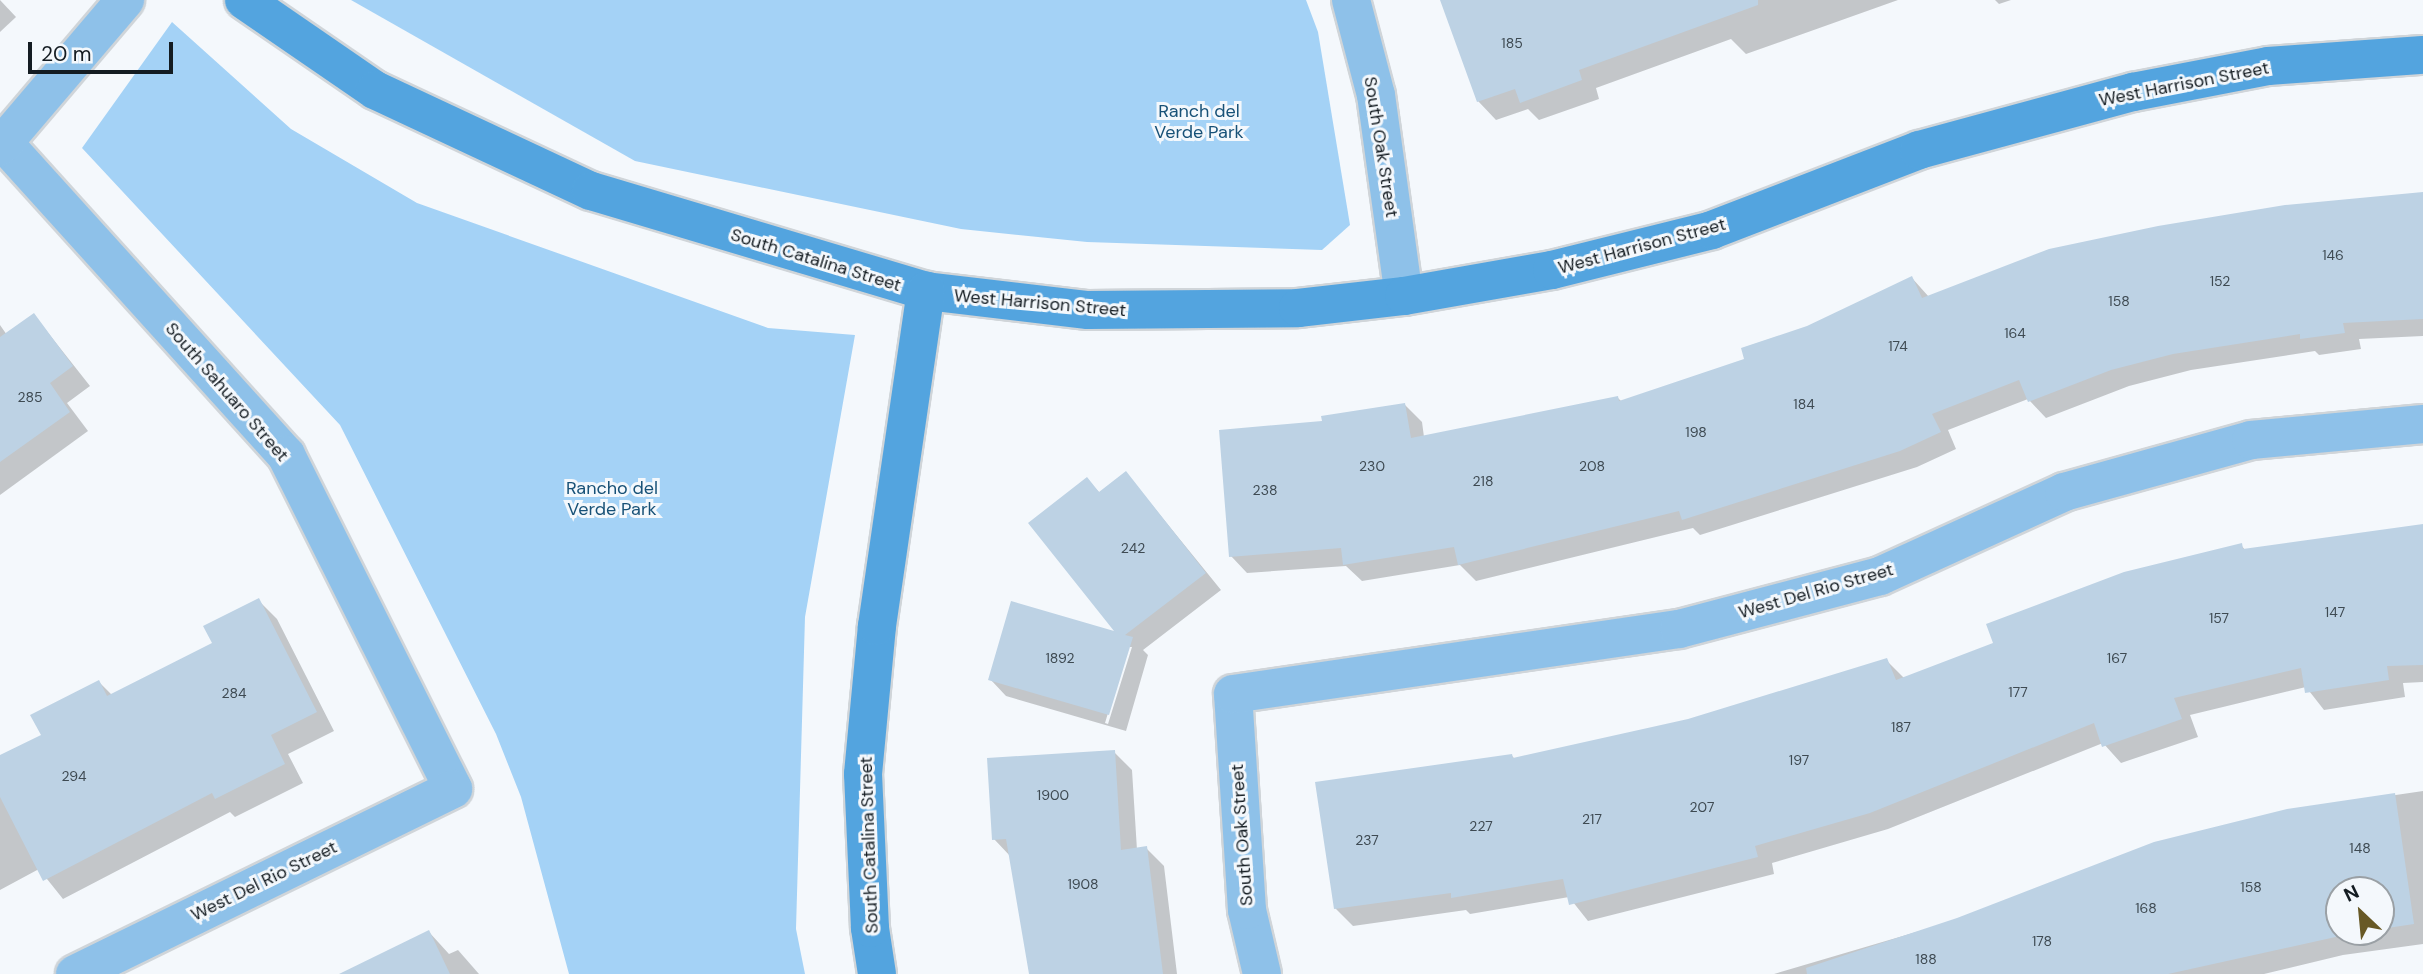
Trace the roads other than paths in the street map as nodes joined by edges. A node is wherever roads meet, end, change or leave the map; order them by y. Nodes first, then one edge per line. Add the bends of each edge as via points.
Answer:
1 (125, 0) edge
2 (244, 0) edge
3 (1351, 0) edge
4 (2423, 55) edge
5 (2, 145) edge
6 (926, 291) junction
7 (1404, 296) junction
8 (2423, 425) edge
9 (1233, 694) joint
10 (453, 789) joint
11 (75, 974) edge
12 (877, 974) edge
13 (1262, 974) edge

1 - 5 street
2 - 6 street, South Catalina Street via 375,90 591,191
3 - 7 street, South Oak Street via 1376,95
4 - 7 street, West Harrison Street via 2268,66 2133,92 1919,150 1712,230 1552,270
5 - 10 street, South Sahuaro Street via 286,455
6 - 7 street, West Harrison Street via 1088,310 1183,313
6 - 12 street, South Catalina Street via 877,626 863,774 870,928
8 - 9 street, West Del Rio Street via 2251,439 2064,492 1880,576 1679,629
9 - 13 street, South Oak Street via 1247,910
10 - 11 street, West Del Rio Street

